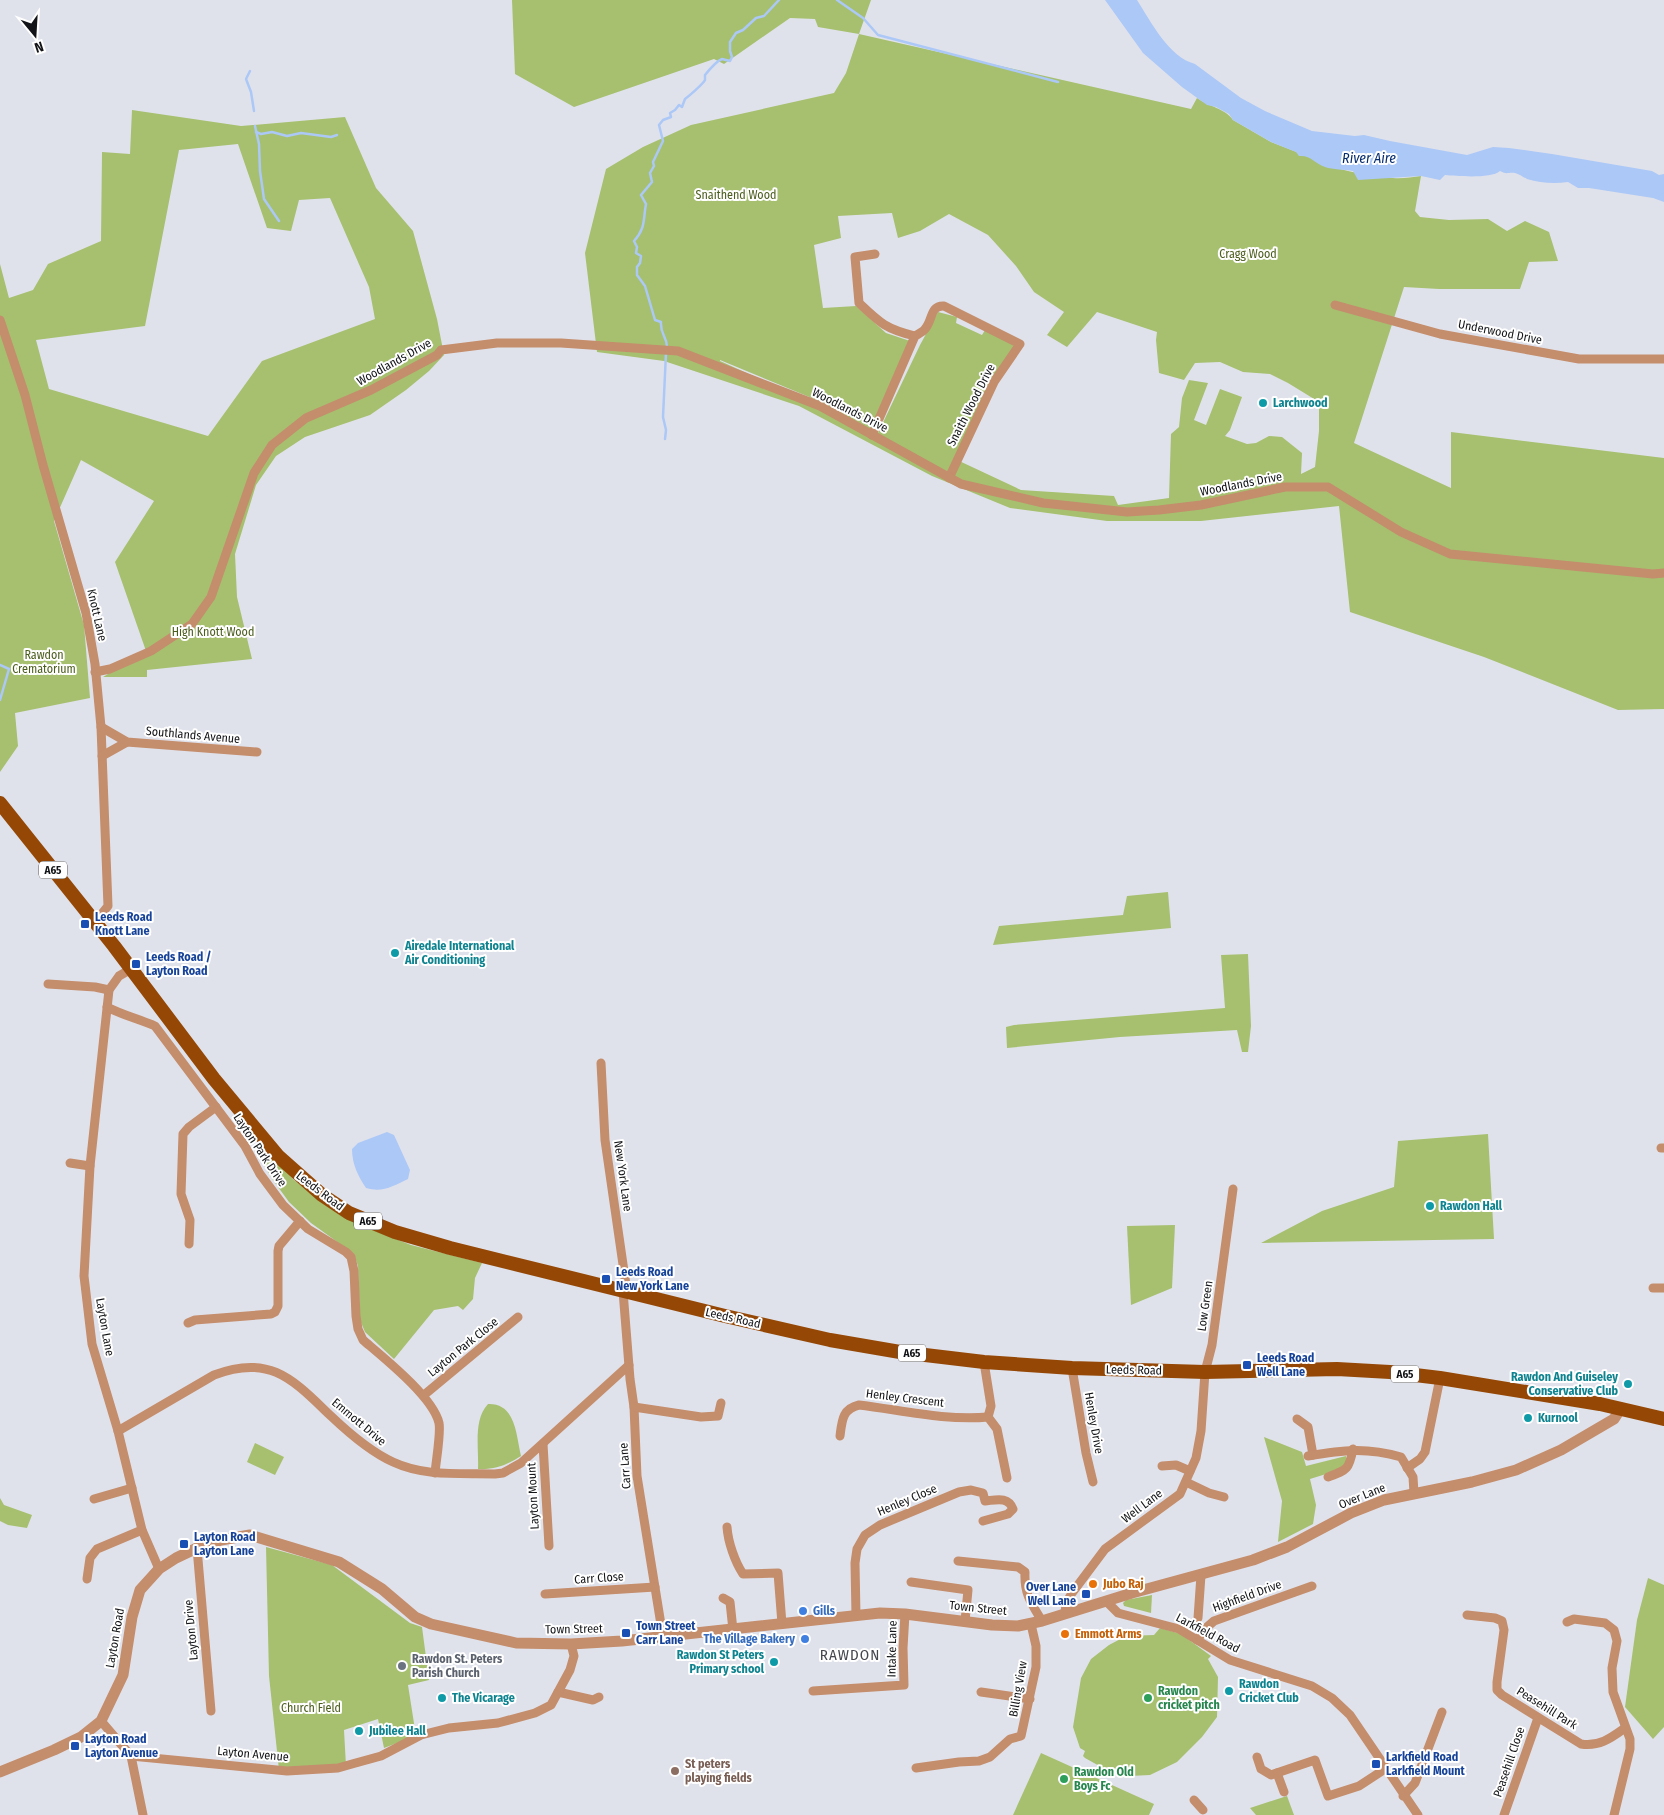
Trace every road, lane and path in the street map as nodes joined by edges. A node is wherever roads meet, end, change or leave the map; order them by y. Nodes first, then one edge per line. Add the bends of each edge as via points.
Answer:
1 (875, 254) dead end
2 (1335, 305) dead end
3 (0, 320) edge
4 (915, 336) junction
5 (1664, 359) edge
6 (872, 435) junction
7 (949, 478) junction
8 (1664, 573) edge
9 (95, 672) junction
10 (101, 728) junction
11 (127, 742) junction
12 (257, 752) dead end
13 (102, 756) junction
14 (0, 803) edge
15 (95, 922) junction
16 (131, 969) junction
17 (48, 984) dead end
18 (109, 990) junction
19 (107, 1007) junction
20 (601, 1063) dead end
21 (216, 1107) junction
22 (70, 1163) dead end
23 (90, 1166) junction
24 (1233, 1189) dead end
25 (300, 1221) junction
26 (189, 1244) dead end
27 (1654, 1288) dead end
28 (1664, 1288) edge
29 (625, 1292) junction
30 (518, 1317) dead end
31 (188, 1323) dead end
32 (984, 1362) junction
33 (629, 1365) junction
34 (1072, 1368) junction
35 (1206, 1372) junction
36 (1440, 1378) junction
37 (424, 1395) junction
38 (721, 1403) dead end
39 (634, 1407) junction
40 (1621, 1408) junction
41 (988, 1417) junction
42 (1664, 1418) edge
43 (1297, 1419) dead end
44 (118, 1431) junction
45 (840, 1436) dead end
46 (543, 1444) junction
47 (1353, 1449) junction
48 (1162, 1466) dead end
49 (1407, 1468) junction
50 (1190, 1471) junction
51 (434, 1473) junction
52 (1328, 1477) dead end
53 (1007, 1478) dead end
54 (1093, 1482) dead end
55 (1186, 1482) junction
56 (132, 1488) junction
57 (1414, 1493) junction
58 (1224, 1497) dead end
59 (94, 1499) dead end
60 (983, 1521) dead end
61 (727, 1527) dead end
62 (142, 1530) junction
63 (549, 1546) dead end
64 (197, 1548) junction
65 (958, 1561) dead end
66 (158, 1569) junction
67 (1201, 1575) junction
68 (87, 1579) dead end
69 (911, 1582) dead end
70 (655, 1586) junction
71 (1312, 1586) dead end
72 (544, 1594) dead end
73 (723, 1598) dead end
74 (1107, 1602) junction
75 (905, 1614) junction
76 (1065, 1614) junction
77 (1467, 1615) dead end
78 (856, 1616) junction
79 (1198, 1618) dead end
80 (966, 1621) junction
81 (1567, 1622) dead end
82 (1036, 1623) junction
83 (782, 1624) junction
84 (733, 1630) junction
85 (663, 1637) junction
86 (1197, 1640) junction
87 (571, 1644) junction
88 (813, 1691) dead end
89 (558, 1692) junction
90 (981, 1692) dead end
91 (599, 1697) dead end
92 (1030, 1699) junction
93 (211, 1711) dead end
94 (1442, 1712) dead end
95 (1538, 1718) junction
96 (101, 1721) junction
97 (1625, 1728) junction
98 (131, 1756) junction
99 (1257, 1757) dead end
100 (916, 1768) dead end
101 (1386, 1769) junction
102 (0, 1772) edge
103 (1277, 1773) junction
104 (1284, 1792) dead end
105 (1404, 1796) junction
106 (1194, 1800) dead end
107 (1202, 1813) edge
108 (143, 1815) edge
109 (1418, 1815) edge
110 (1504, 1815) edge
111 (1614, 1815) edge

1 - 4 street via 855,257 859,303 894,331
2 - 5 street, Underwood Drive via 1440,334 1579,359
3 - 9 street, Knott Lane via 25,394 86,613
4 - 6 street, Snaith Wood Drive
4 - 7 street, Snaith Wood Drive via 925,329 934,308 939,305 1020,344 994,382
6 - 7 street, Woodlands Drive
6 - 9 street, Woodlands Drive via 820,406 678,351 561,343 497,344 441,350 371,390 306,418 272,445 254,474 211,597 192,624 151,651
7 - 8 street, Woodlands Drive via 961,484 1043,504 1127,512 1201,505 1285,487 1328,487 1401,532 1450,554
9 - 10 street, Knott Lane
10 - 11 street, Southlands Avenue
10 - 13 street, Knott Lane
11 - 12 street, Southlands Avenue
11 - 13 street
13 - 15 street, Knott Lane via 108,906
14 - 15 main road, Leeds Road / A65
15 - 16 main road, Leeds Road / A65
16 - 18 street via 119,976
16 - 29 main road, Leeds Road / A65 via 214,1079 278,1156 322,1195 349,1213 433,1243
17 - 18 street via 95,986
18 - 19 street, Layton Lane
19 - 21 street, Layton Park Drive via 155,1026
19 - 23 street, Layton Lane
20 - 29 street, New York Lane via 605,1140
21 - 25 street, Layton Park Drive via 277,1198
21 - 26 street via 183,1134 180,1194 190,1220
22 - 23 street
23 - 44 street, Layton Lane via 84,1276 92,1344
24 - 35 street, Low Green
25 - 31 street via 279,1246 278,1306 275,1312
25 - 37 street, Layton Park Drive via 351,1257 358,1329 364,1340
27 - 28 street
29 - 32 main road, Leeds Road / A65 via 830,1340
29 - 33 street, Carr Lane
30 - 37 street, Layton Park Close
32 - 34 main road, Leeds Road / A65
32 - 41 street via 991,1406
33 - 39 street, Carr Lane
33 - 46 street, Emmott Drive
34 - 35 main road, Leeds Road / A65
34 - 54 street, Henley Drive
35 - 36 main road, Leeds Road / A65 via 1337,1369
35 - 50 street, Well Lane via 1201,1431
36 - 40 main road, Leeds Road / A65
36 - 49 street via 1425,1452
37 - 51 street, Layton Park Drive via 439,1423
38 - 39 street via 718,1416 701,1417
39 - 70 street, Carr Lane via 637,1476
40 - 42 main road, Leeds Road / A65
40 - 57 street, Over Lane via 1614,1419 1568,1446 1516,1470
41 - 45 street, Henley Crescent via 943,1416 859,1405 849,1408 843,1416
41 - 53 street via 997,1429
43 - 47 street via 1308,1427 1311,1456
44 - 51 street, Emmott Drive via 214,1375 229,1369 260,1368 295,1382 353,1436 382,1456 414,1470
44 - 56 street, Layton Lane
46 - 51 street, Emmott Drive via 521,1463 503,1472
46 - 63 street, Layton Mount
47 - 49 street via 1400,1457
47 - 52 street via 1347,1469
48 - 50 street via 1176,1465
49 - 57 street via 1413,1477
50 - 55 street, Well Lane
55 - 58 street
55 - 76 street, Well Lane via 1180,1494 1106,1549 1072,1593 1066,1603
56 - 59 street
56 - 62 street, Layton Lane
57 - 67 street, Over Lane via 1384,1500 1351,1514 1287,1547
60 - 78 street, Henley Close via 1008,1514 1013,1509 1007,1501 985,1501 986,1490 959,1492 880,1525 865,1535 857,1549 855,1563
61 - 83 street via 743,1574 778,1573
62 - 66 street, Layton Lane
62 - 68 street via 92,1553
64 - 66 street, Town Street
64 - 87 street, Town Street via 250,1535 339,1562 431,1624 516,1643
64 - 93 street, Layton Drive
65 - 82 street via 1018,1567 1025,1572 1024,1587
66 - 96 street, Layton Road via 136,1598 123,1674
67 - 74 street, Over Lane
67 - 79 street
69 - 80 street via 968,1590
70 - 72 street, Carr Close
70 - 85 street, Carr Lane
71 - 86 street, Highfield Drive via 1221,1618 1210,1624
73 - 84 street via 730,1602
74 - 76 street, Town Street
74 - 86 street, Larkfield Road via 1118,1613 1179,1629
75 - 78 street, Town Street
75 - 80 street, Town Street
75 - 88 street, Intake Lane via 904,1685
76 - 82 street, Town Street
77 - 95 street, Peasehill Park via 1502,1621 1504,1630 1498,1690
78 - 83 street, Town Street
80 - 82 street, Town Street via 1018,1626
81 - 97 street via 1574,1619 1605,1623 1614,1630 1612,1692
82 - 92 street, Billing View via 1036,1667
83 - 84 street, Town Street
84 - 85 street, Town Street
85 - 87 street, Town Street
86 - 101 street, Larkfield Road via 1230,1660 1305,1684 1332,1698 1350,1715
87 - 89 street, Layton Avenue via 574,1656
89 - 91 street via 593,1700
89 - 98 street, Layton Avenue via 551,1705 535,1712 498,1723 449,1728 421,1735 381,1756 338,1768 287,1771
90 - 92 street
92 - 100 street, Billing View via 1021,1736 1010,1739 990,1757
94 - 105 street via 1415,1783
95 - 97 street, Peasehill Park via 1581,1744 1605,1741
95 - 110 street, Peasehill Close
96 - 98 street
96 - 102 street, Layton Road via 81,1737
97 - 111 street via 1630,1749
98 - 108 street
99 - 103 street via 1261,1769 1271,1775
101 - 103 street via 1359,1786 1328,1796 1315,1760
101 - 105 street, Larkfield Road
103 - 104 street
105 - 109 street, Larkfield Road
106 - 107 street

